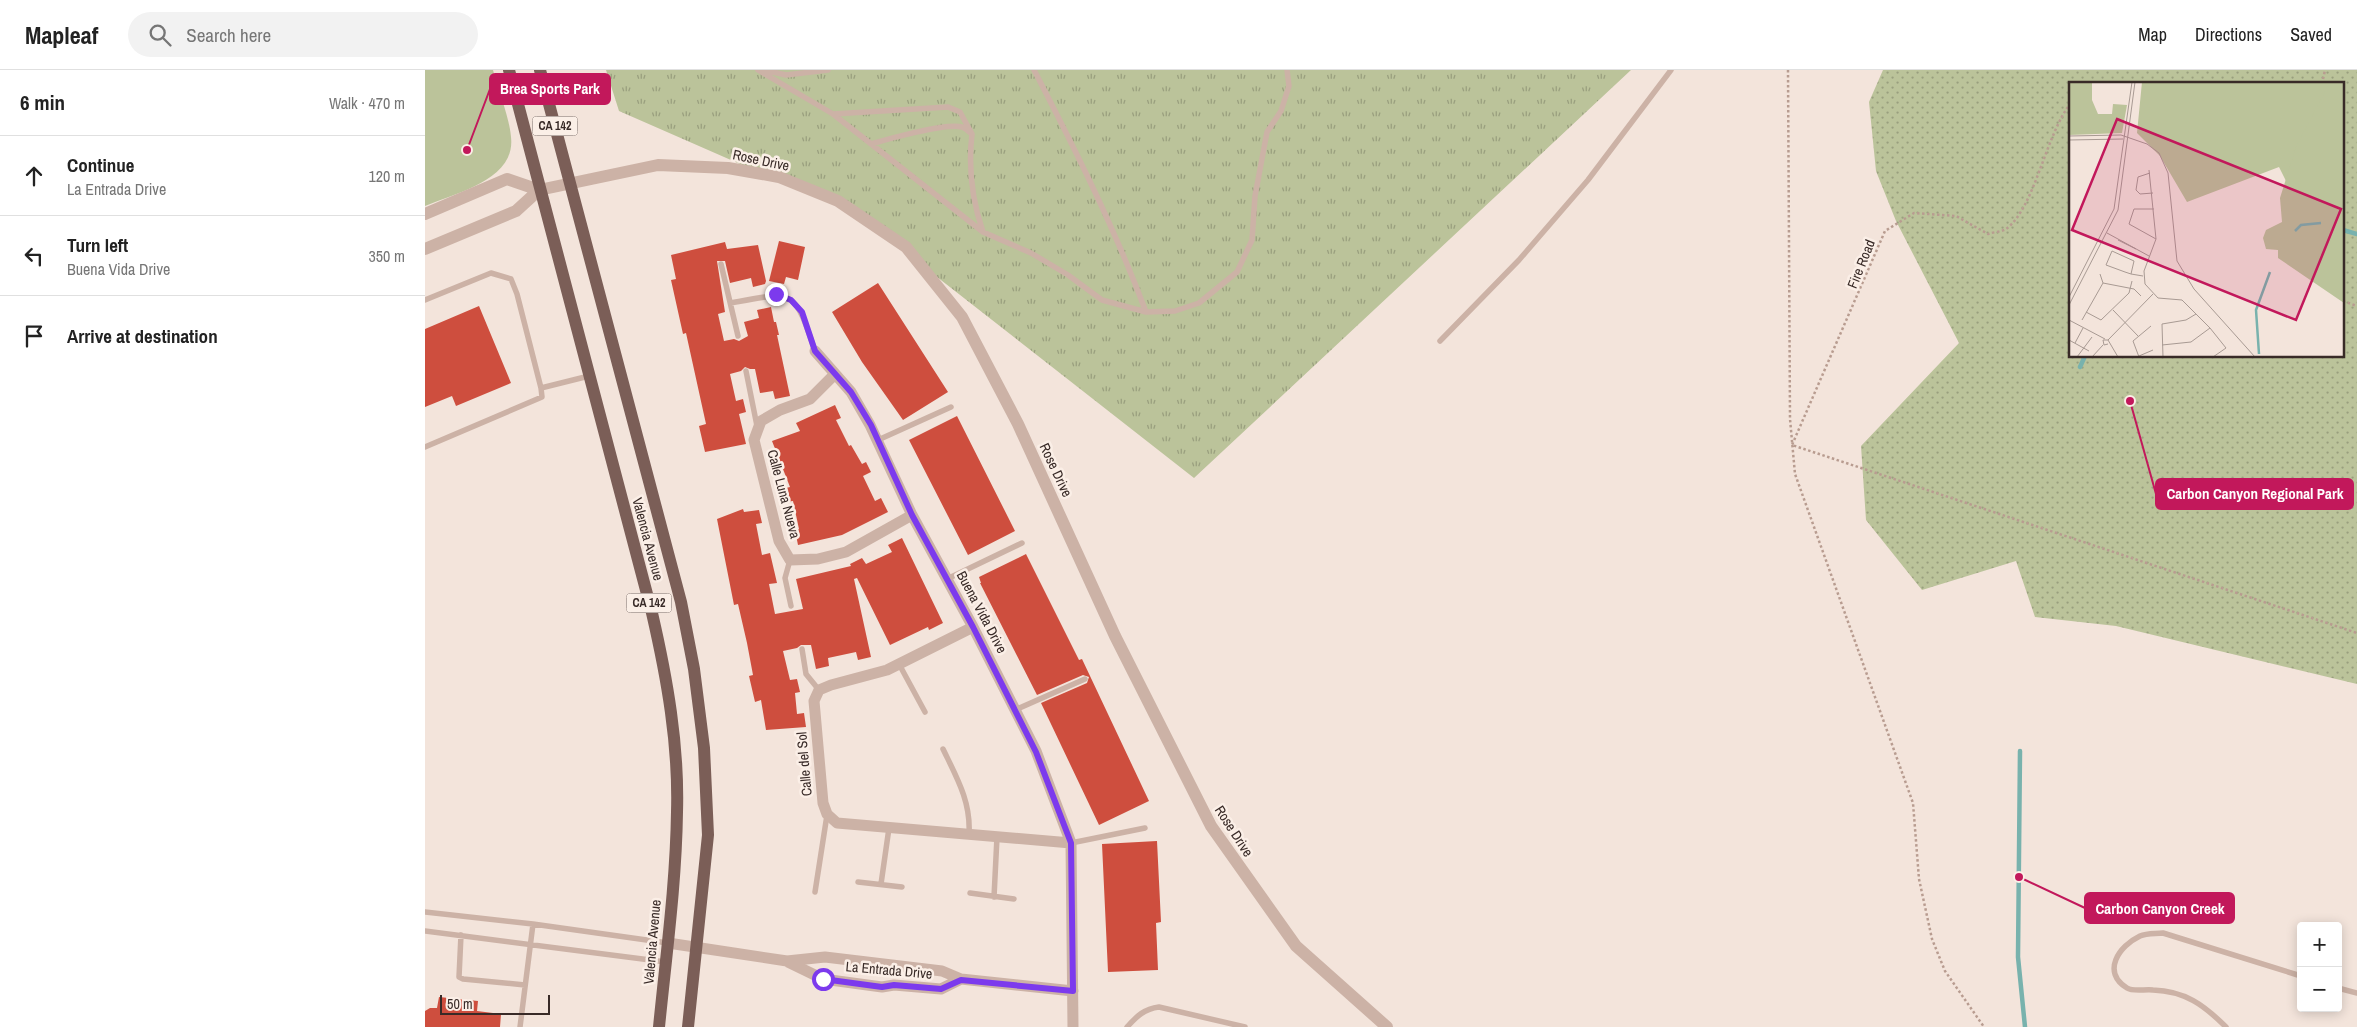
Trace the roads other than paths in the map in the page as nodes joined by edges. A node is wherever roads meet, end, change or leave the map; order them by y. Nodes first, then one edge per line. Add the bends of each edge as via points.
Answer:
1 (509, 70) edge
2 (540, 70) edge
3 (758, 70) edge
4 (764, 70) edge
5 (828, 70) edge
6 (1034, 70) edge
7 (1287, 70) edge
8 (1671, 70) edge
9 (833, 114) junction
10 (972, 134) junction
11 (871, 144) junction
12 (569, 183) junction
13 (539, 190) junction
14 (425, 214) edge
15 (983, 232) junction
16 (425, 249) edge
17 (721, 264) dead end
18 (425, 300) edge
19 (731, 303) junction
20 (1146, 312) junction
21 (738, 336) dead end
22 (1440, 341) dead end
23 (815, 351) joint
24 (746, 372) dead end
25 (834, 374) junction
26 (589, 376) junction
27 (541, 388) junction
28 (951, 406) dead end
29 (758, 430) junction
30 (878, 440) junction
31 (425, 447) edge
32 (912, 515) junction
33 (1022, 543) dead end
34 (790, 560) junction
35 (947, 579) junction
36 (791, 606) dead end
37 (973, 627) junction
38 (802, 649) dead end
39 (899, 664) junction
40 (1085, 679) dead end
41 (819, 690) junction
42 (1015, 710) junction
43 (925, 712) dead end
44 (943, 749) dead end
45 (827, 814) junction
46 (889, 828) junction
47 (1145, 828) dead end
48 (969, 834) junction
49 (997, 837) junction
50 (1071, 843) junction
51 (858, 882) dead end
52 (881, 884) junction
53 (902, 887) dead end
54 (815, 892) dead end
55 (970, 893) dead end
56 (994, 897) junction
57 (1014, 899) dead end
58 (425, 912) edge
59 (533, 924) junction
60 (425, 931) edge
61 (461, 935) junction
62 (531, 943) junction
63 (668, 943) junction
64 (698, 948) junction
65 (666, 962) junction
66 (787, 962) junction
67 (2297, 975) edge
68 (961, 980) junction
69 (525, 985) junction
70 (2342, 989) edge
71 (1073, 991) junction
72 (2357, 993) edge
73 (520, 1027) edge
74 (659, 1027) edge
75 (688, 1027) edge
76 (1073, 1027) edge
77 (1127, 1027) edge
78 (1245, 1027) edge
79 (1387, 1027) edge
80 (2226, 1027) edge

1 - 13 main road, Valencia Avenue / CA 142
2 - 12 main road, Valencia Avenue / CA 142
3 - 9 lane
4 - 5 lane via 786,75
6 - 20 lane via 1076,151 1129,266
7 - 20 lane via 1289,86 1281,111 1267,132 1255,196 1252,240 1237,272 1199,303 1175,311
8 - 22 lane via 1561,212
9 - 10 lane via 948,107 960,112
9 - 11 lane
10 - 11 lane via 962,127 939,129
10 - 15 lane via 969,164 973,204
11 - 15 lane
12 - 13 street, Rose Drive
12 - 64 main road, Valencia Avenue / CA 142 via 681,602 694,669 705,748 708,836
12 - 79 street, Rose Drive via 658,165 728,168 779,176 837,201 906,247 967,325 1018,424 1115,636 1211,826 1295,946
13 - 14 street via 507,179
13 - 16 street via 516,211
13 - 26 main road, Valencia Avenue / CA 142
15 - 20 lane via 1031,252 1102,300
17 - 19 lane
18 - 27 lane via 491,273 511,278
19 - 21 lane
19 - 23 lane, Buena Vida Drive via 776,294 791,300 802,312
23 - 25 street, Buena Vida Drive
24 - 29 lane
25 - 29 street via 810,400 780,410 761,421
25 - 30 street, Buena Vida Drive via 851,392
26 - 27 lane
26 - 63 main road, Valencia Avenue / CA 142 via 666,674 675,747 677,812
27 - 31 lane via 542,397
28 - 30 lane
29 - 34 street, Calle Luna Nueva via 754,440 779,540
30 - 32 street, Buena Vida Drive
32 - 34 street, Calle Luna Nueva via 846,552 818,559
32 - 35 street, Buena Vida Drive
33 - 35 lane
34 - 36 lane via 785,578
35 - 37 street, Buena Vida Drive
37 - 39 street
37 - 42 street, Buena Vida Drive
38 - 41 lane via 806,674
39 - 41 street
39 - 43 lane
40 - 42 lane
41 - 45 street, Calle del Sol via 814,701 823,803
42 - 50 street, Buena Vida Drive via 1036,752
44 - 48 lane via 964,792 970,816
45 - 46 street via 837,823
45 - 54 lane
46 - 48 street
46 - 52 lane
47 - 50 lane
48 - 49 street
49 - 50 street
49 - 56 lane
50 - 71 street, Buena Vida Drive
51 - 52 lane
52 - 53 lane
55 - 56 lane
56 - 57 lane
58 - 59 lane
59 - 62 lane
59 - 63 lane
60 - 61 lane
61 - 62 lane
61 - 69 lane via 459,977
62 - 65 lane
62 - 69 lane
63 - 64 street, La Entrada Drive
63 - 65 main road, Valencia Avenue / CA 142
64 - 66 street, La Entrada Drive
64 - 75 main road, Valencia Avenue / CA 142
65 - 74 main road, Valencia Avenue / CA 142
66 - 68 street, La Entrada Drive via 825,957 942,971
66 - 68 street, La Entrada Drive via 823,979 882,987 941,989
67 - 80 lane via 2163,933 2142,935 2115,957 2113,969 2119,982 2129,990 2155,990 2189,996
68 - 71 street, La Entrada Drive
69 - 73 lane
70 - 72 lane
71 - 76 street, Buena Vida Drive
77 - 78 lane via 1149,1008 1159,1007

